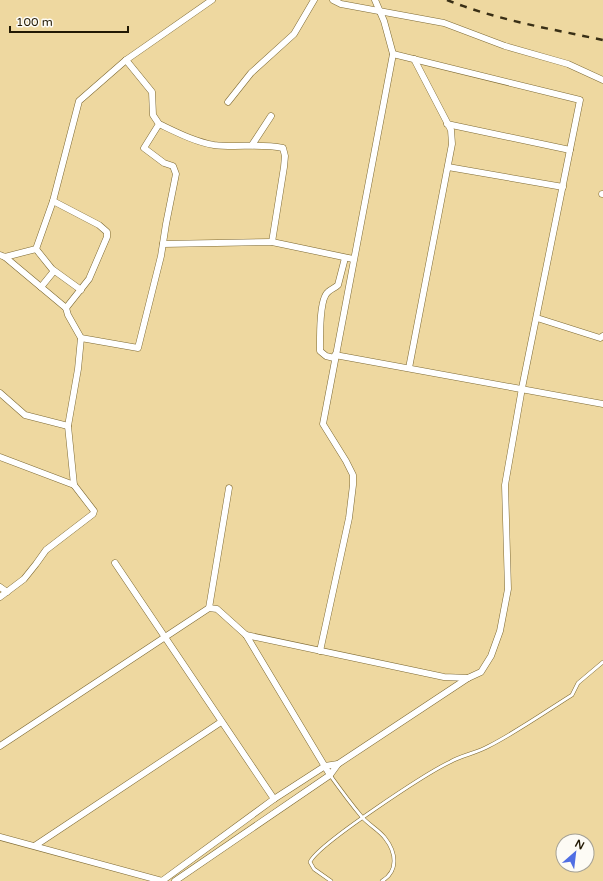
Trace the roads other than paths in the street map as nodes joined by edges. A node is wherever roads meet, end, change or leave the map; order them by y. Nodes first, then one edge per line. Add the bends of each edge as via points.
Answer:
1 (212, 0) edge
2 (314, 0) edge
3 (333, 0) edge
4 (375, 0) edge
5 (380, 12) junction
6 (393, 54) junction
7 (414, 59) junction
8 (126, 60) junction
9 (603, 80) edge
10 (228, 102) dead end
11 (271, 116) dead end
12 (159, 124) junction
13 (447, 124) junction
14 (252, 145) junction
15 (570, 150) junction
16 (448, 167) junction
17 (563, 187) junction
18 (53, 201) junction
19 (272, 242) junction
20 (163, 244) junction
21 (36, 249) junction
22 (2, 256) edge
23 (345, 258) junction
24 (353, 260) junction
25 (54, 271) junction
26 (42, 288) junction
27 (81, 290) junction
28 (66, 308) junction
29 (536, 318) junction
30 (603, 336) edge
31 (80, 338) junction
32 (335, 356) junction
33 (409, 368) junction
34 (522, 388) junction
35 (0, 393) edge
36 (603, 404) edge
37 (68, 426) junction
38 (0, 457) edge
39 (74, 485) junction
40 (229, 488) dead end
41 (115, 563) dead end
42 (0, 587) edge
43 (7, 592) junction
44 (0, 597) edge
45 (209, 608) junction
46 (246, 635) junction
47 (166, 636) junction
48 (320, 652) junction
49 (603, 662) edge
50 (468, 678) junction
51 (221, 722) junction
52 (0, 746) edge
53 (338, 764) junction
54 (325, 766) junction
55 (330, 775) junction
56 (274, 799) junction
57 (363, 818) junction
58 (0, 837) edge
59 (36, 845) junction
60 (162, 881) edge
61 (175, 881) edge
62 (331, 881) edge
63 (382, 881) edge

1 - 8 street
2 - 10 street via 294,34 251,73
3 - 5 street
4 - 5 street
5 - 6 street
5 - 9 street via 444,23 504,46 568,64
6 - 7 street
6 - 24 street
7 - 13 street
7 - 15 street via 580,100
8 - 12 street via 152,92 153,115
8 - 18 street via 79,101
11 - 14 street
12 - 14 street via 208,144
12 - 20 street via 144,148 176,170
13 - 15 street
13 - 16 street via 451,130 452,144
14 - 19 street via 283,148 285,156
15 - 17 street
16 - 17 street
16 - 33 street
17 - 29 street
18 - 21 street
18 - 27 street via 107,232 89,279
19 - 20 street
19 - 23 street
20 - 31 street via 138,348
21 - 22 street
21 - 25 street
22 - 26 street
23 - 24 street
23 - 32 street via 338,285 324,297 320,333 320,351 326,356
24 - 32 street
25 - 26 street
25 - 27 street
26 - 28 street
27 - 28 street
28 - 31 street
29 - 30 street via 600,338
29 - 34 street
31 - 37 street via 78,369
32 - 33 street
32 - 48 street via 323,424 346,461 353,485 349,518
33 - 34 street
34 - 36 street
34 - 50 street via 505,485 508,589 500,631 490,656 481,672
35 - 37 street via 25,415
37 - 39 street
38 - 39 street
39 - 43 street via 94,511 93,514 46,550 24,578
40 - 45 street
41 - 47 street
42 - 43 street
43 - 44 street
45 - 46 street via 216,609
45 - 47 street
46 - 48 street
46 - 54 street
47 - 51 street
47 - 52 street
48 - 50 street via 444,677
49 - 57 lane via 578,682 572,695 488,747 450,761
50 - 53 street
51 - 56 street
51 - 59 street
53 - 54 street
53 - 55 street
54 - 55 street
54 - 56 street
55 - 57 lane
55 - 61 street
56 - 60 street
57 - 62 lane via 312,858 310,862 314,868
57 - 63 lane via 385,838 394,856 395,865
58 - 59 street
59 - 60 street

